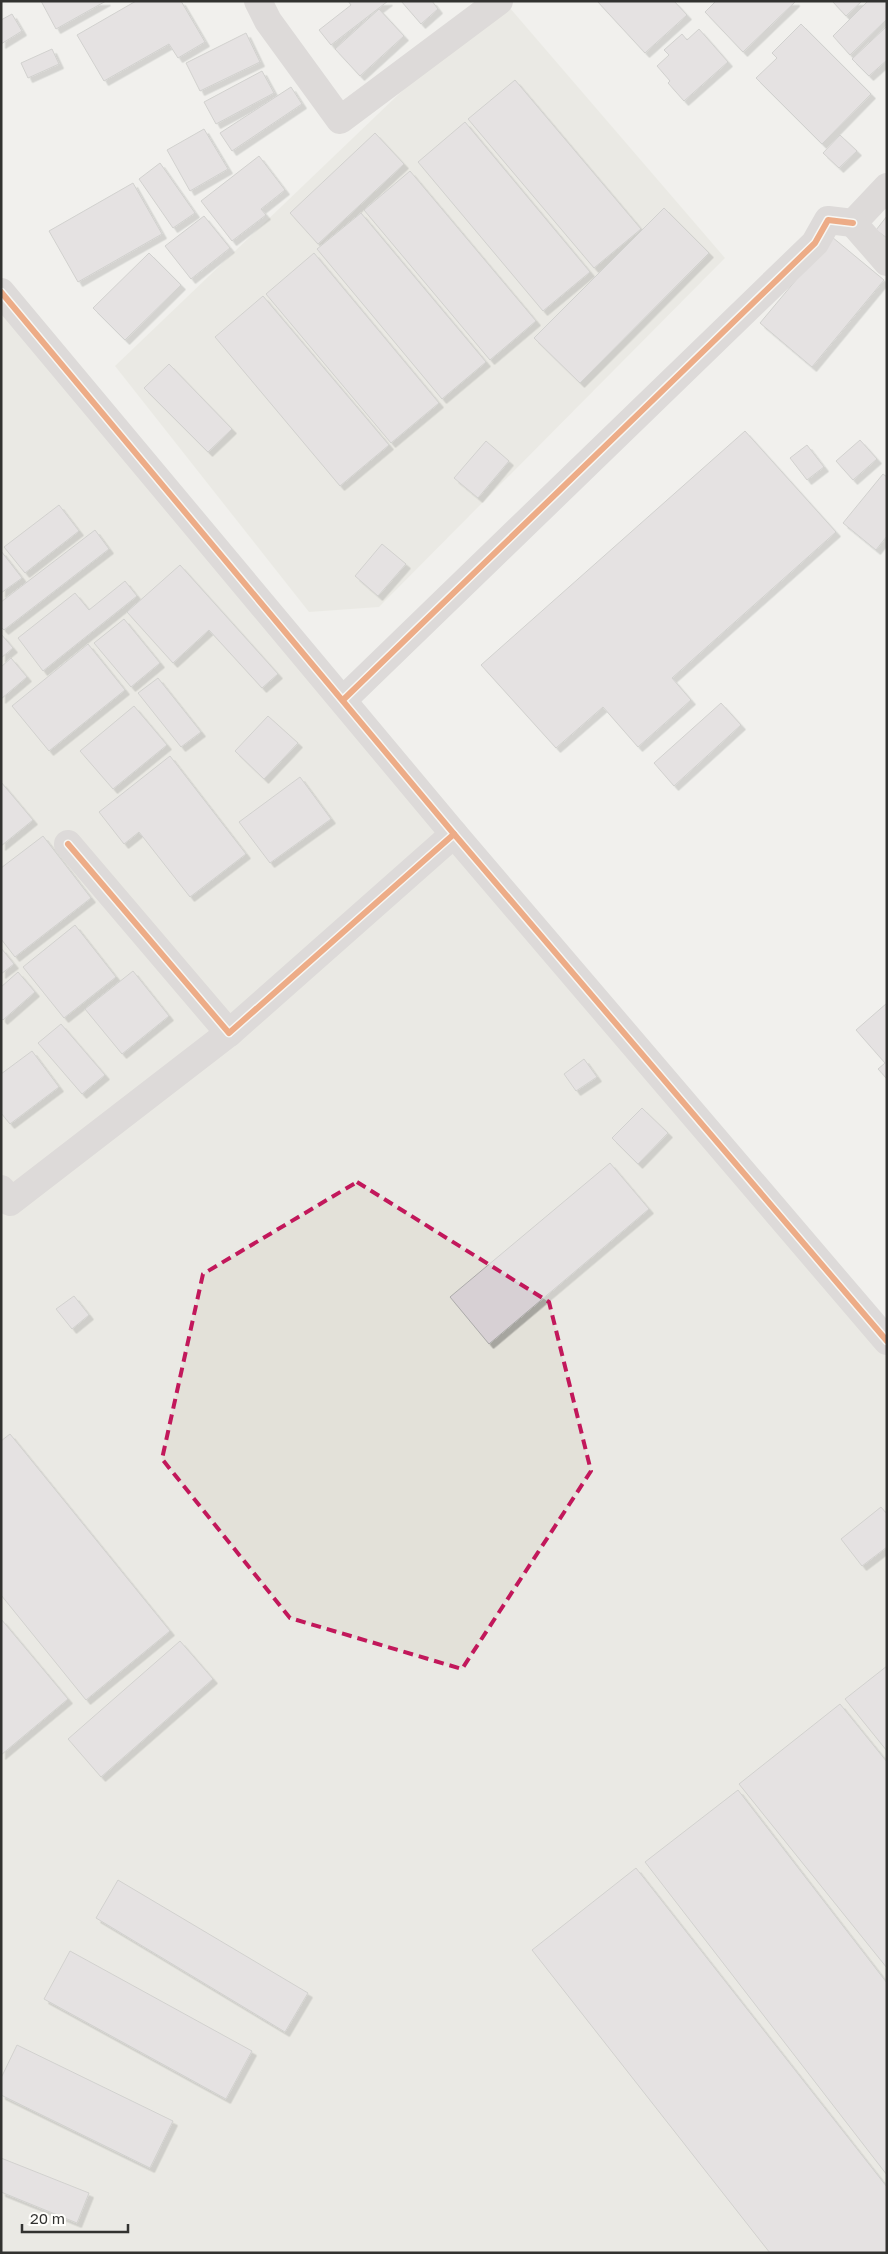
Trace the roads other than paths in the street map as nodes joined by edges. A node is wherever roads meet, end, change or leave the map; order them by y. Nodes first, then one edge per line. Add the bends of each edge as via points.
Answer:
1 (258, 1) edge
2 (499, 1) edge
3 (887, 187) edge
4 (852, 223) junction
5 (887, 262) edge
6 (1, 292) edge
7 (343, 700) junction
8 (454, 834) junction
9 (68, 844) dead end
10 (229, 1033) junction
11 (1, 1189) edge
12 (887, 1341) edge

1 - 2 street via 268,21 340,120
3 - 4 street
4 - 5 street
4 - 7 street via 828,220 815,243
6 - 7 street
7 - 8 street
8 - 10 street
8 - 12 street
9 - 10 street
10 - 11 street via 10,1202

